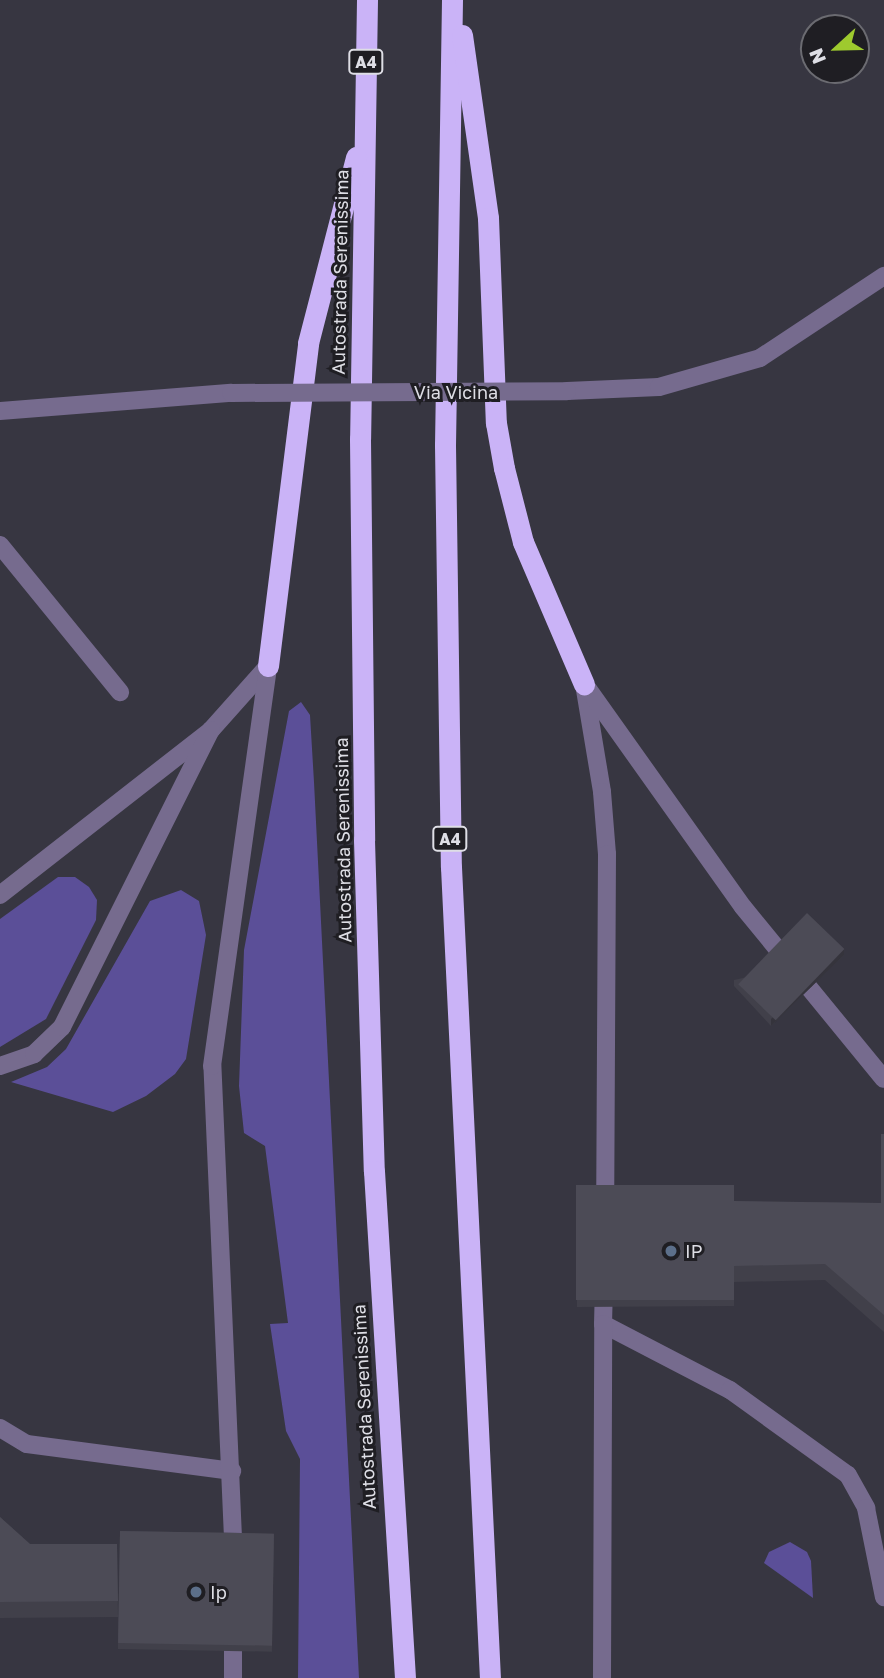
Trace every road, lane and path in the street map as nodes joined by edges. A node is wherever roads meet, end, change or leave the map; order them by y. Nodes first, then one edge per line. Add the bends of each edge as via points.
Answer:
1 (367, 0) edge
2 (454, 0) edge
3 (364, 125) junction
4 (884, 276) edge
5 (0, 411) edge
6 (0, 545) edge
7 (268, 666) junction
8 (584, 684) junction
9 (121, 692) dead end
10 (211, 730) junction
11 (0, 895) edge
12 (0, 1066) edge
13 (884, 1079) edge
14 (605, 1233) edge
15 (604, 1259) edge
16 (603, 1324) junction
17 (0, 1428) edge
18 (232, 1471) junction
19 (233, 1538) edge
20 (884, 1597) edge
21 (233, 1650) edge
22 (233, 1678) edge
23 (405, 1678) edge
24 (489, 1678) edge
25 (603, 1678) edge

1 - 3 highway, Autostrada Serenissima / A4
2 - 8 highway via 488,218 496,423 504,468 523,542
2 - 24 highway, A4 via 445,445 451,867
3 - 7 highway via 308,344
3 - 23 highway, Autostrada Serenissima / A4 via 360,439 365,867 374,1171
4 - 5 street, Via Vicina, bridge via 760,358 659,387 231,393
6 - 9 street
7 - 10 street
7 - 18 street via 212,1066
8 - 13 street via 743,906
8 - 14 street via 607,854
10 - 11 street
10 - 12 street via 62,1027 34,1054
15 - 16 street
16 - 20 street via 730,1390 848,1475 866,1507
16 - 25 street
17 - 18 street via 27,1444
18 - 19 street
21 - 22 street

